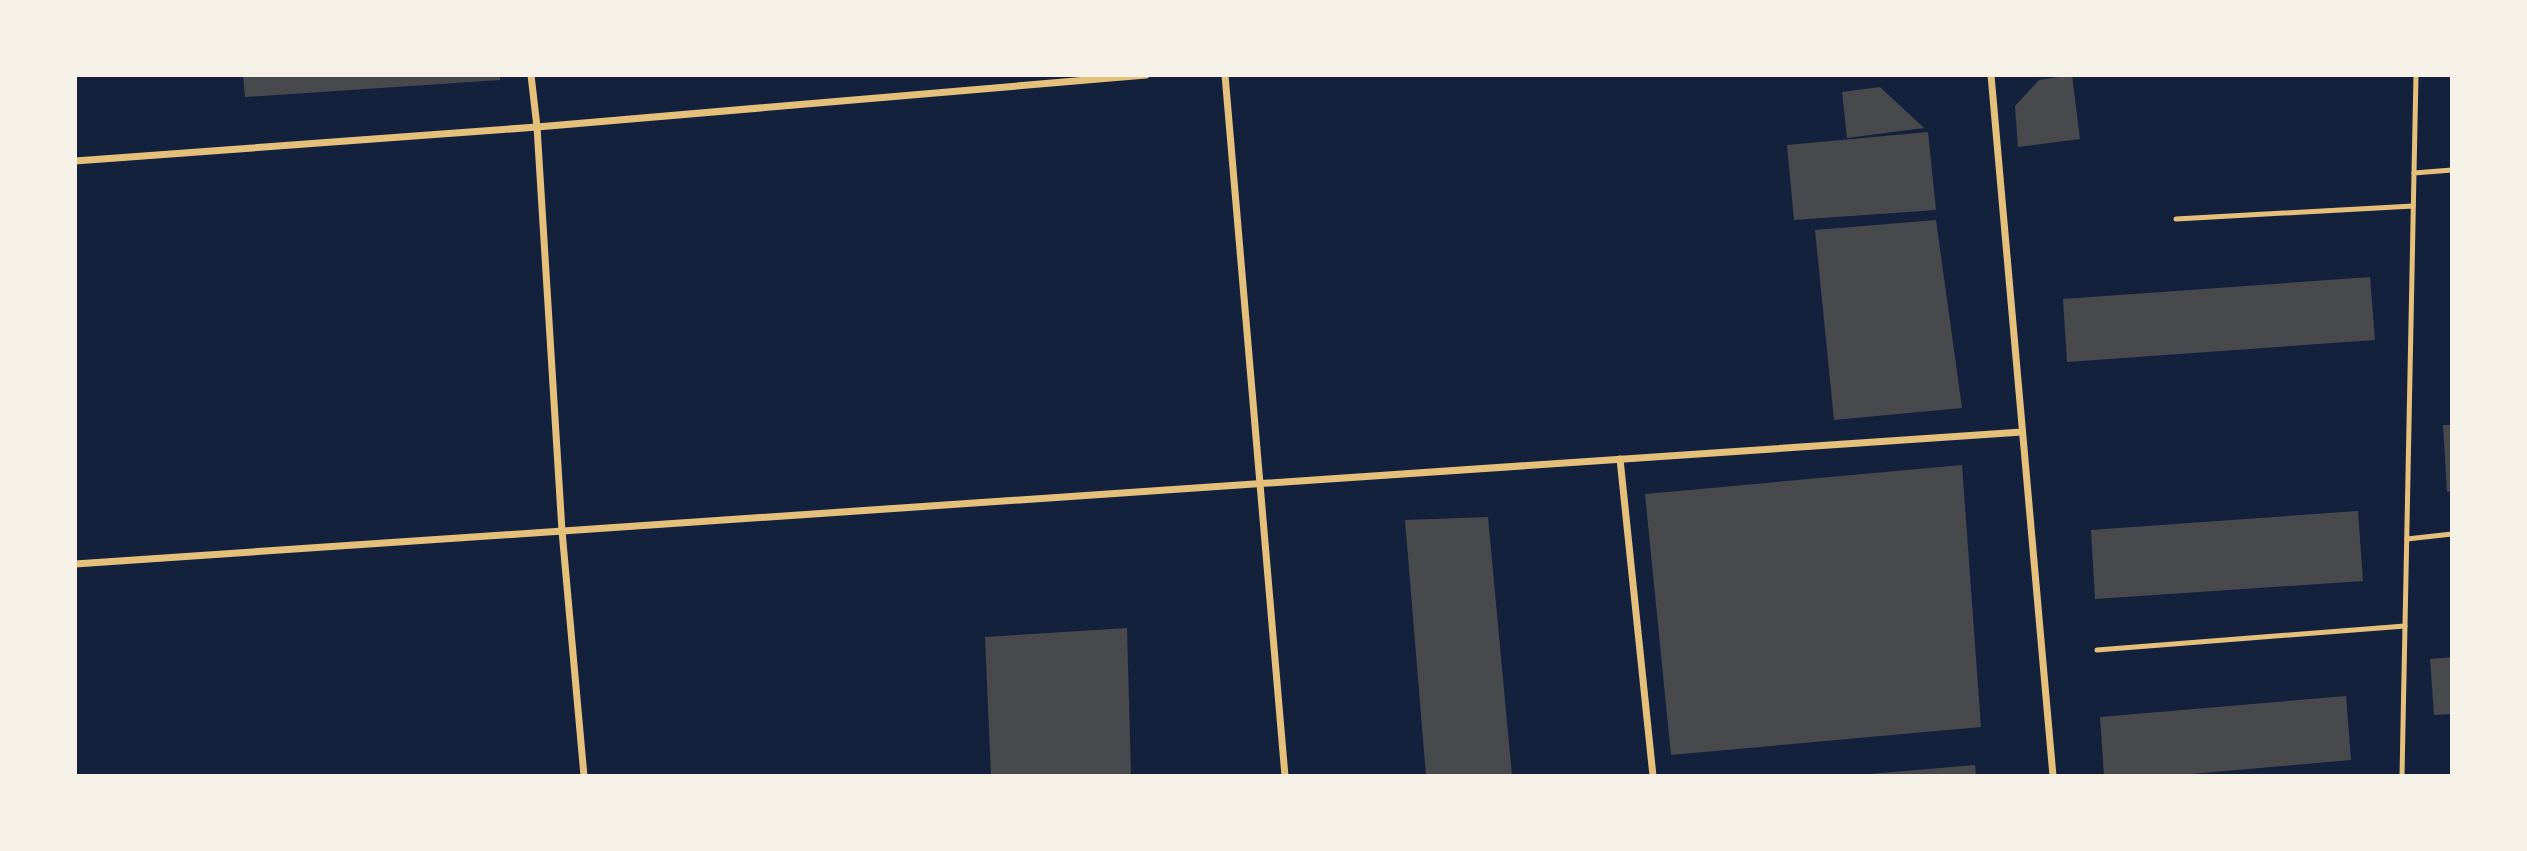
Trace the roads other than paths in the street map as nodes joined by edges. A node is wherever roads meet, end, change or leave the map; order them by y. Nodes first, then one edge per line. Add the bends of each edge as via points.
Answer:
1 (531, 75) edge
2 (1146, 75) edge
3 (1225, 75) edge
4 (1991, 75) edge
5 (2416, 75) edge
6 (537, 127) junction
7 (75, 161) edge
8 (2452, 170) edge
9 (2414, 173) junction
10 (2413, 206) junction
11 (2176, 219) dead end
12 (2022, 432) junction
13 (1620, 459) junction
14 (1259, 484) junction
15 (562, 531) junction
16 (2452, 534) edge
17 (2407, 539) junction
18 (75, 564) edge
19 (2405, 626) junction
20 (2097, 650) dead end
21 (584, 776) edge
22 (1285, 776) edge
23 (1653, 776) edge
24 (2053, 776) edge
25 (2402, 776) edge

1 - 6 street
2 - 6 street
3 - 14 street
4 - 12 street
5 - 9 lane
6 - 7 street
6 - 15 street
8 - 9 lane
9 - 10 lane
10 - 11 lane
10 - 17 lane
12 - 13 street
12 - 24 street
13 - 14 street
13 - 23 street
14 - 15 street
14 - 22 street
15 - 18 street
15 - 21 street
16 - 17 lane
17 - 19 lane
19 - 20 lane
19 - 25 lane

